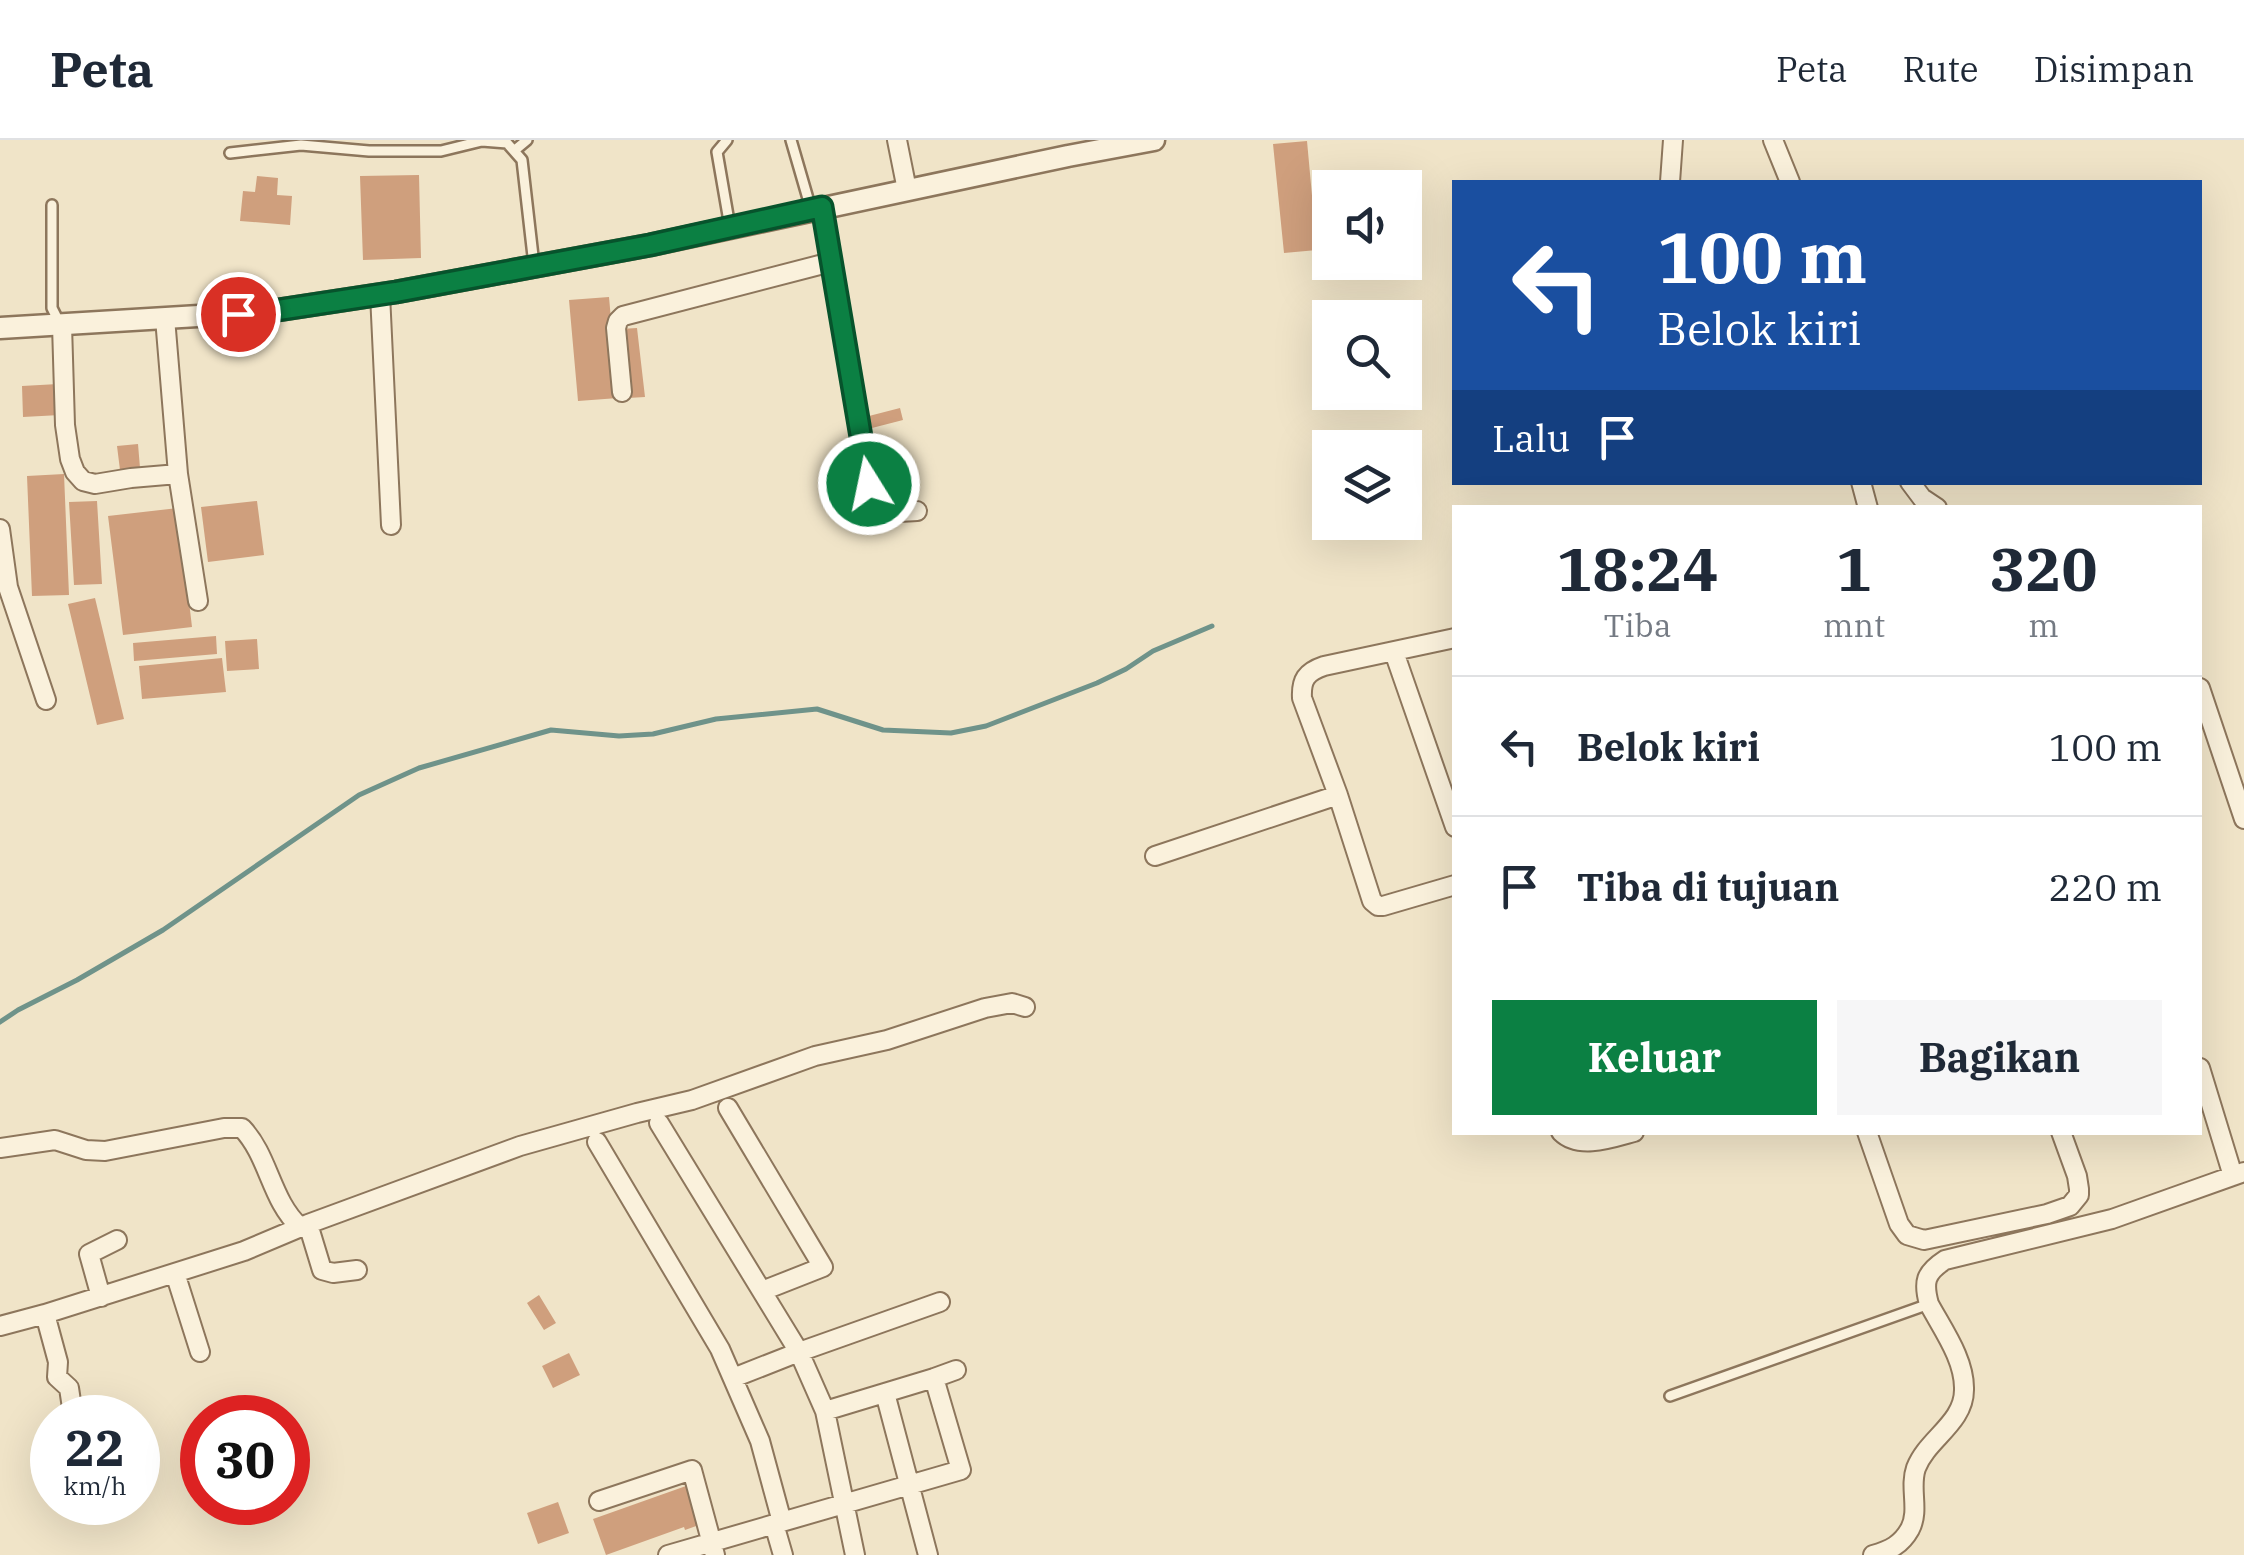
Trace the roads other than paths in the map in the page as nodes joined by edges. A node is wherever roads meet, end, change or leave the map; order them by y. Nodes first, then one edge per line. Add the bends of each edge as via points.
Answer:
1 (527, 140) edge
2 (728, 140) edge
3 (790, 140) edge
4 (898, 140) edge
5 (1154, 140) edge
6 (1673, 140) edge
7 (1773, 140) edge
8 (1101, 145) edge
9 (369, 146) edge
10 (516, 150) junction
11 (230, 154) dead end
12 (1670, 180) edge
13 (1789, 180) edge
14 (906, 190) junction
15 (52, 204) dead end
16 (816, 208) junction
17 (730, 227) junction
18 (831, 262) junction
19 (534, 264) junction
20 (380, 294) junction
21 (165, 318) junction
22 (58, 325) junction
23 (0, 328) edge
24 (622, 392) dead end
25 (178, 474) junction
26 (1912, 485) edge
27 (1932, 505) edge
28 (917, 510) dead end
29 (391, 525) dead end
30 (0, 530) edge
31 (4, 587) edge
32 (198, 601) dead end
33 (1452, 639) edge
34 (1394, 652) junction
35 (2202, 694) edge
36 (46, 700) dead end
37 (1338, 796) junction
38 (1452, 817) edge
39 (2244, 820) edge
40 (1156, 856) dead end
41 (1452, 886) edge
42 (1024, 1007) dead end
43 (2202, 1074) edge
44 (728, 1108) dead end
45 (659, 1123) dead end
46 (1565, 1135) edge
47 (1624, 1135) edge
48 (1868, 1135) edge
49 (2062, 1135) edge
50 (597, 1142) dead end
51 (0, 1148) edge
52 (2238, 1174) edge
53 (304, 1226) junction
54 (117, 1240) dead end
55 (357, 1270) dead end
56 (175, 1273) junction
57 (762, 1291) junction
58 (101, 1297) junction
59 (940, 1302) dead end
60 (1929, 1304) junction
61 (46, 1314) junction
62 (0, 1326) edge
63 (200, 1352) dead end
64 (798, 1352) junction
65 (956, 1370) dead end
66 (733, 1378) junction
67 (934, 1378) junction
68 (886, 1393) junction
69 (69, 1395) edge
70 (1670, 1396) dead end
71 (825, 1410) junction
72 (911, 1484) junction
73 (599, 1501) dead end
74 (843, 1503) junction
75 (778, 1523) junction
76 (714, 1549) edge
77 (668, 1555) edge
78 (783, 1555) edge
79 (856, 1555) edge
80 (928, 1555) edge
81 (1873, 1555) edge

1 - 10 lane
2 - 17 lane via 717,152
3 - 16 lane
4 - 14 street
5 - 8 street
6 - 12 street
7 - 13 street
8 - 14 street
9 - 10 lane via 441,152 482,141
9 - 11 lane
10 - 19 lane
14 - 16 street
15 - 22 lane via 52,308
16 - 17 street
16 - 18 street
17 - 19 street
18 - 24 street via 623,316 616,328
18 - 28 street via 873,496 891,513
19 - 20 street
20 - 21 street via 265,312
20 - 29 street
21 - 22 street
21 - 25 street
22 - 23 street
22 - 25 street via 75,472 95,484
25 - 32 street
26 - 27 street
30 - 31 street
31 - 36 street
33 - 34 street
34 - 37 street via 1324,666 1301,685
34 - 38 street
35 - 39 street
37 - 40 street
37 - 41 street via 1375,904
42 - 53 street via 985,1008 815,1056 692,1100 520,1146
43 - 52 street
44 - 57 street via 822,1268
45 - 57 street
46 - 47 street via 1570,1141
48 - 49 street via 1900,1224 1924,1240 2070,1206 2079,1188
50 - 66 street
51 - 53 street via 55,1140 105,1151 237,1126 252,1139 284,1210
52 - 60 street via 2112,1218 1945,1260 1926,1280
53 - 55 street via 322,1270
53 - 56 street
54 - 58 street via 90,1254
56 - 58 street
56 - 63 street
57 - 64 street
58 - 61 street
59 - 64 street
60 - 70 lane
60 - 81 street via 1963,1374 1965,1394 1954,1420 1916,1468 1909,1531 1894,1548
61 - 62 street
61 - 69 street via 57,1378
64 - 66 street
64 - 71 street
65 - 67 street
66 - 75 street via 760,1441
67 - 68 street
67 - 72 street via 961,1470
68 - 71 street
68 - 72 street
71 - 74 street
72 - 74 street
72 - 80 street
73 - 76 street via 692,1470
74 - 75 street
74 - 79 street
75 - 76 street
75 - 78 street
76 - 77 street

